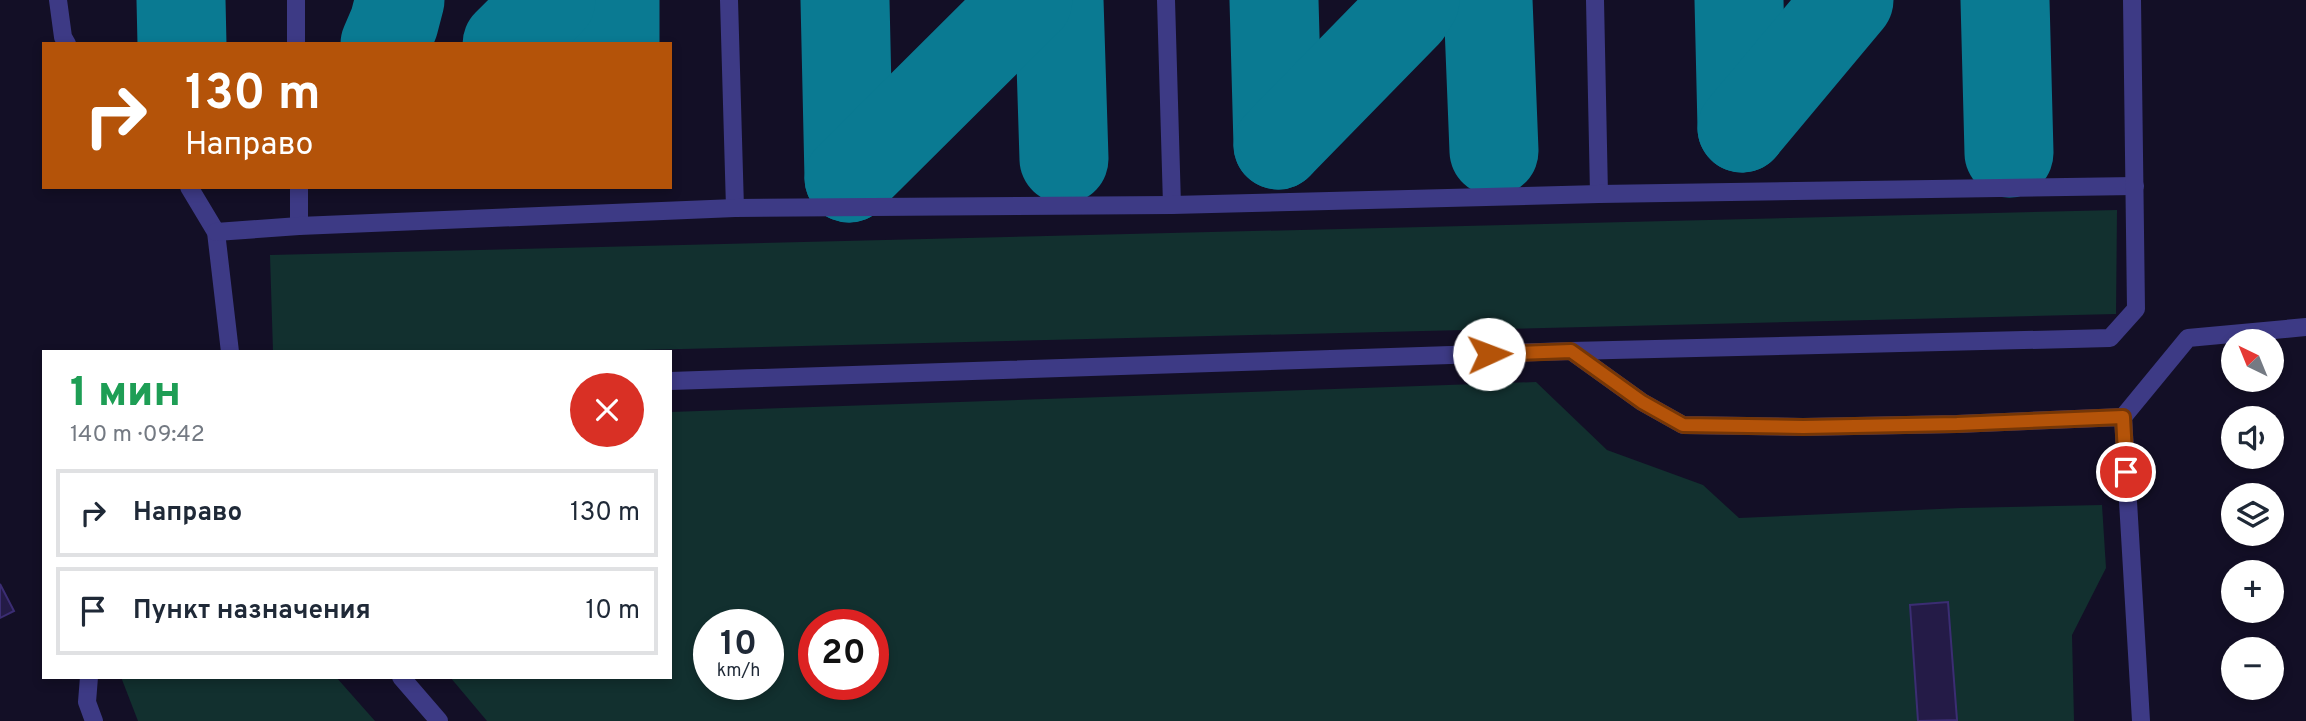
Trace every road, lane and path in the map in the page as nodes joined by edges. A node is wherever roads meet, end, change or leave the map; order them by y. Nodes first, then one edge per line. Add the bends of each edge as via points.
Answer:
1 (58, 0) edge
2 (296, 0) edge
3 (729, 0) edge
4 (1166, 0) edge
5 (1595, 0) edge
6 (2132, 0) edge
7 (66, 42) edge
8 (296, 42) edge
9 (2135, 186) junction
10 (190, 189) edge
11 (299, 189) edge
12 (1599, 194) junction
13 (1172, 205) junction
14 (735, 208) junction
15 (299, 226) junction
16 (216, 232) junction
17 (2306, 327) edge
18 (230, 350) edge
19 (1571, 351) junction
20 (672, 381) edge
21 (2123, 417) junction
22 (89, 679) edge
23 (403, 679) edge
24 (94, 721) edge
25 (439, 721) edge
26 (2141, 721) edge

1 - 7 lane
2 - 8 lane
3 - 14 lane
4 - 13 lane
5 - 12 lane
6 - 9 lane
9 - 12 lane
9 - 19 lane via 2136,309 2110,338
10 - 16 lane
11 - 15 lane
12 - 13 lane
13 - 14 lane
14 - 15 lane
15 - 16 lane
16 - 18 lane
17 - 21 lane via 2188,338
19 - 20 lane
19 - 21 lane via 1683,425 1817,427
21 - 26 lane
22 - 24 lane via 87,702
23 - 25 lane

